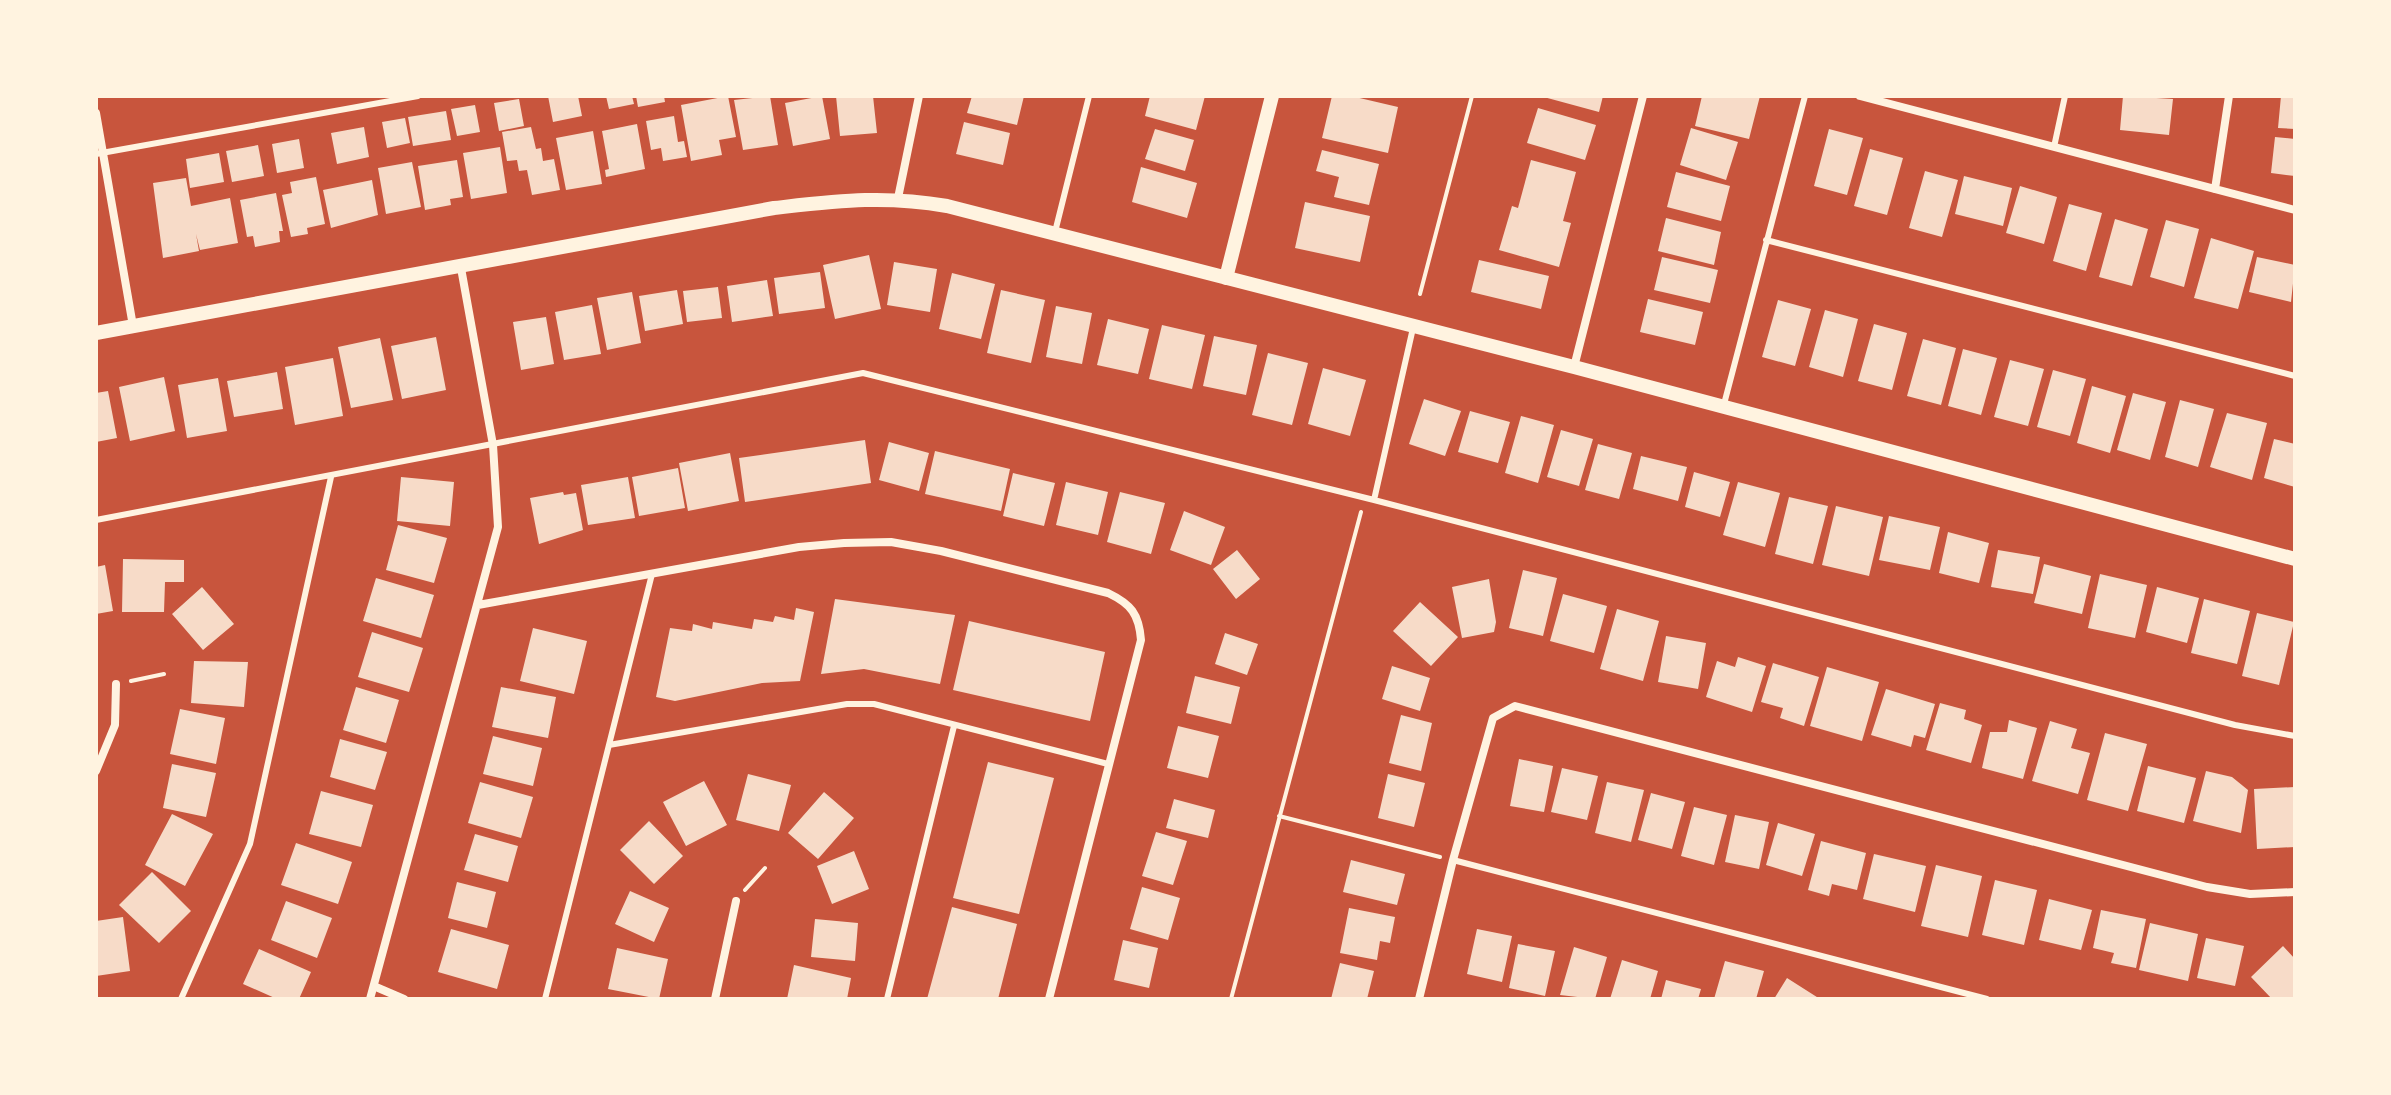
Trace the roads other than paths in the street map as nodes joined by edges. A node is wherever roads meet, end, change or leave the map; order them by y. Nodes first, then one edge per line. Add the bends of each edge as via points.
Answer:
1 (418, 96) edge
2 (919, 96) edge
3 (1089, 96) edge
4 (1272, 96) edge
5 (1643, 96) edge
6 (1805, 96) edge
7 (1860, 96) edge
8 (2065, 96) edge
9 (2229, 96) edge
10 (96, 113) edge
11 (2054, 147) junction
12 (100, 153) edge
13 (2215, 189) junction
14 (898, 198) junction
15 (2295, 210) edge
16 (1054, 235) junction
17 (1766, 240) junction
18 (461, 268) junction
19 (1226, 278) junction
20 (133, 326) junction
21 (1413, 327) junction
22 (96, 333) edge
23 (1574, 367) junction
24 (2295, 376) edge
25 (1723, 408) junction
26 (493, 445) junction
27 (331, 477) junction
28 (1374, 500) junction
29 (96, 520) edge
30 (2295, 559) edge
31 (652, 574) junction
32 (478, 605) junction
33 (116, 684) road end
34 (954, 726) junction
35 (2295, 736) edge
36 (609, 745) junction
37 (1108, 764) junction
38 (96, 771) edge
39 (1453, 860) junction
40 (2295, 892) edge
41 (736, 901) road end
42 (376, 987) junction
43 (1950, 990) junction
44 (181, 999) edge
45 (370, 999) edge
46 (404, 999) edge
47 (545, 999) edge
48 (715, 999) edge
49 (887, 999) edge
50 (1049, 999) edge
51 (1419, 999) edge
52 (1947, 999) edge
53 (1987, 999) edge

1 - 12 lane
2 - 14 street
3 - 16 lane
4 - 19 street
5 - 23 street
6 - 17 lane
7 - 11 street
8 - 11 lane
9 - 13 street
10 - 12 street
11 - 13 street
12 - 20 street
13 - 15 street
14 - 16 street
14 - 18 street via 774,208
16 - 19 street
17 - 24 lane
17 - 25 lane
18 - 20 street
18 - 26 street
19 - 21 street
20 - 22 street
21 - 23 street
21 - 28 lane
23 - 25 street
25 - 30 street
26 - 27 lane
26 - 28 lane via 863,373
26 - 32 street via 498,527
27 - 29 lane
27 - 44 lane via 250,844
28 - 35 lane via 2220,721
31 - 32 street
31 - 36 lane
31 - 37 street via 799,547 891,542 1108,593 1129,604 1140,621 1141,640
32 - 42 street
33 - 38 street via 115,725
34 - 36 lane via 874,704 847,704
34 - 37 lane
34 - 49 lane
36 - 47 lane
37 - 50 street
39 - 40 street via 1493,718 1515,706 2207,887 2250,894
39 - 43 lane
39 - 51 street
41 - 48 street
42 - 45 street
42 - 46 street
43 - 52 lane
43 - 53 lane

